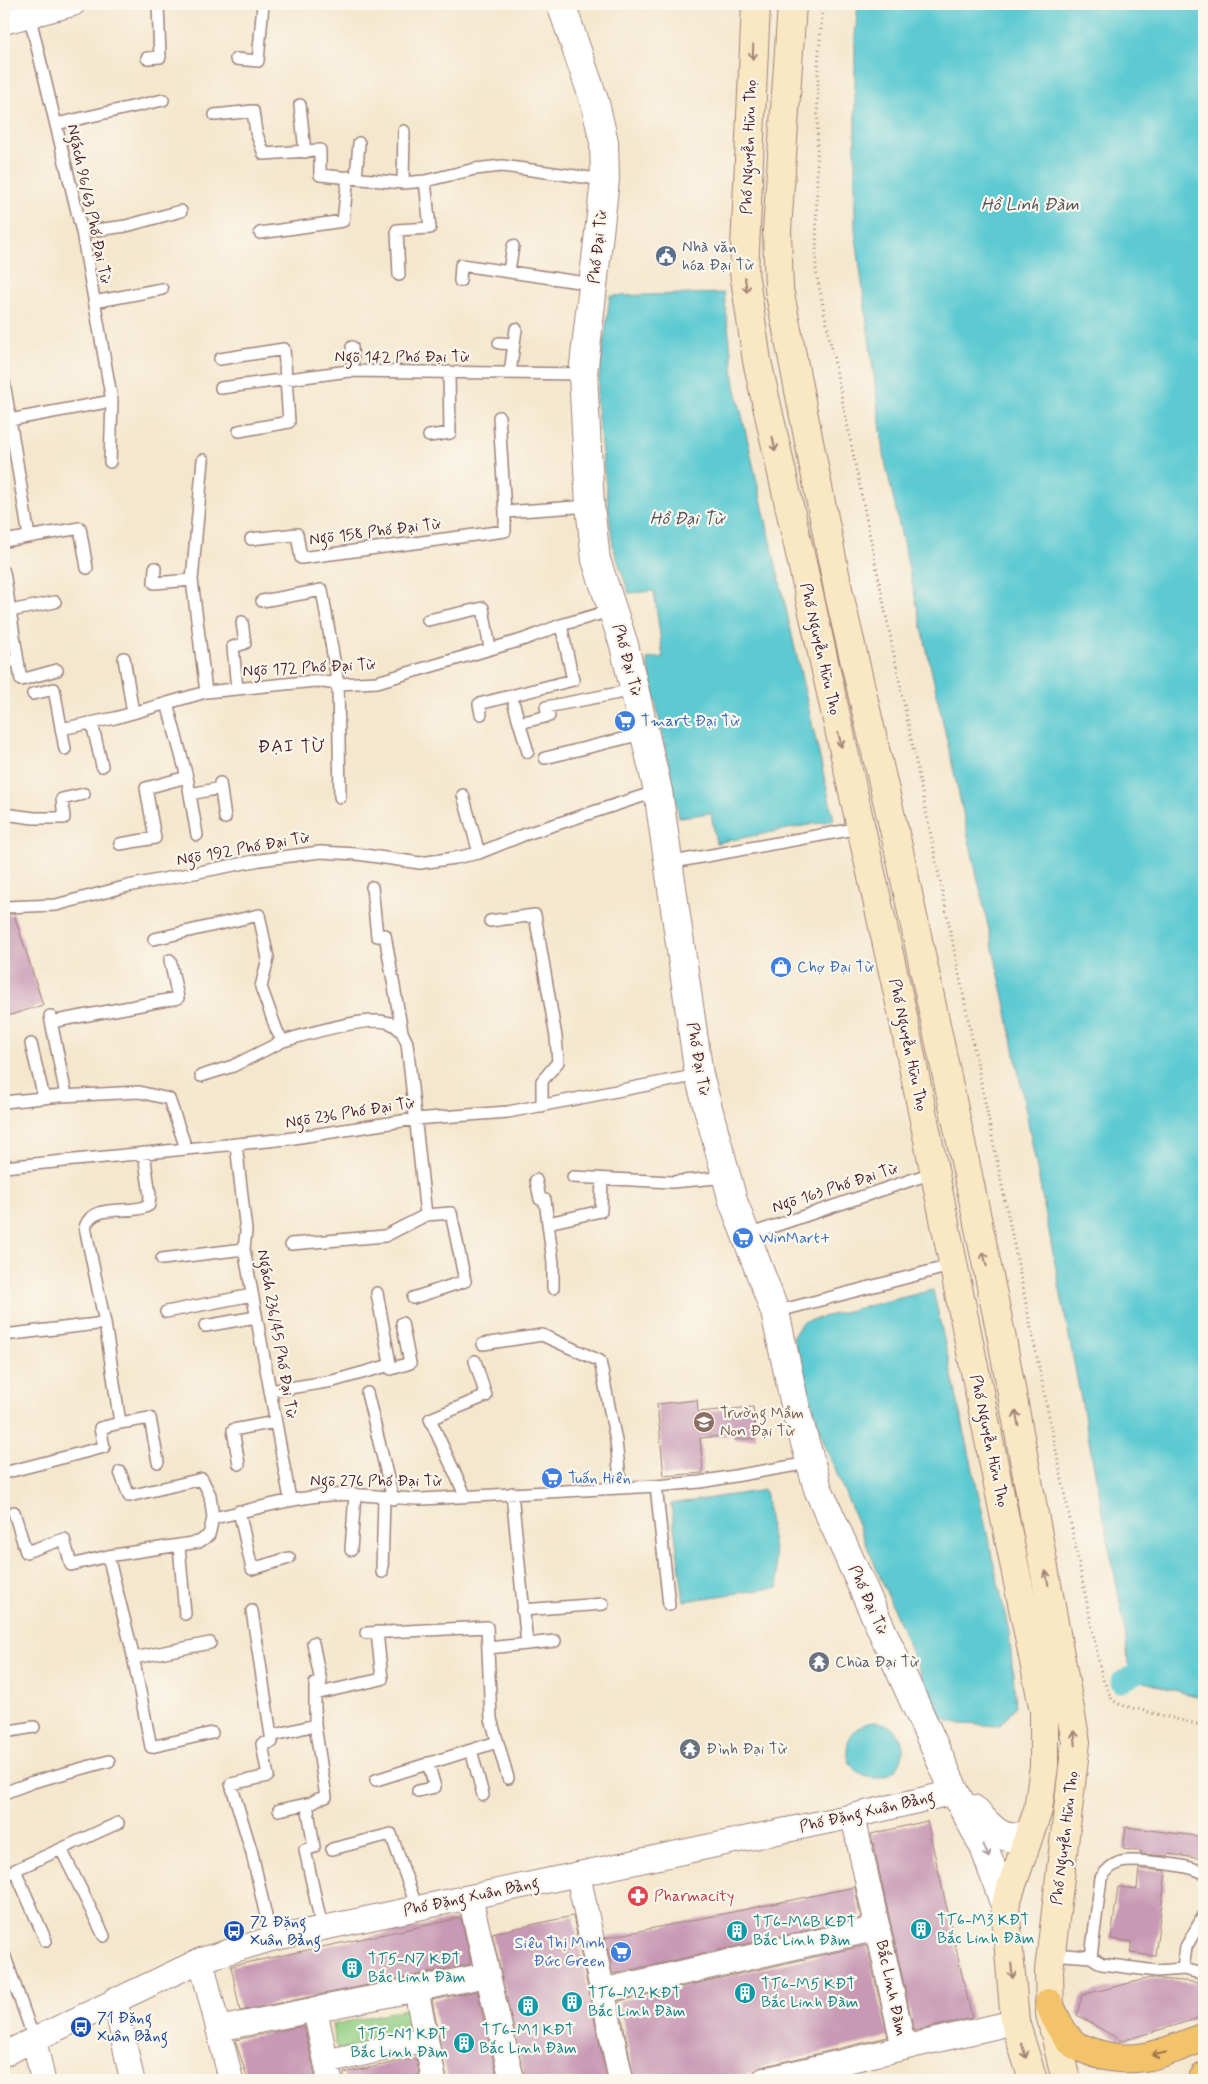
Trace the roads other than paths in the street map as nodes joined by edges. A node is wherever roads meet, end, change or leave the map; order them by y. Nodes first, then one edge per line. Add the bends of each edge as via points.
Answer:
1 (73, 4) edge
2 (158, 4) edge
3 (264, 4) edge
4 (560, 4) edge
5 (756, 4) edge
6 (792, 4) edge
7 (29, 14) junction
8 (4, 22) edge
9 (147, 58) dead end
10 (236, 59) dead end
11 (163, 100) dead end
12 (300, 105) dead end
13 (215, 115) dead end
14 (56, 124) junction
15 (404, 131) dead end
16 (359, 143) dead end
17 (305, 152) junction
18 (352, 177) junction
19 (605, 180) junction
20 (425, 181) junction
21 (403, 183) junction
22 (181, 211) dead end
23 (82, 232) junction
24 (260, 232) dead end
25 (513, 246) dead end
26 (509, 272) junction
27 (399, 275) dead end
28 (460, 281) dead end
29 (595, 284) junction
30 (162, 289) dead end
31 (94, 302) junction
32 (516, 329) dead end
33 (499, 342) dead end
34 (514, 344) junction
35 (352, 347) dead end
36 (220, 359) dead end
37 (353, 371) junction
38 (449, 372) junction
39 (510, 373) junction
40 (583, 374) junction
41 (286, 378) junction
42 (4, 382) edge
43 (221, 388) dead end
44 (112, 401) junction
45 (498, 417) dead end
46 (7, 420) edge
47 (239, 431) dead end
48 (429, 436) dead end
49 (203, 460) dead end
50 (110, 462) dead end
51 (590, 506) junction
52 (505, 512) junction
53 (29, 537) junction
54 (251, 539) dead end
55 (4, 541) edge
56 (87, 568) dead end
57 (155, 568) dead end
58 (4, 572) edge
59 (192, 580) junction
60 (262, 601) dead end
61 (54, 602) dead end
62 (613, 610) junction
63 (10, 611) junction
64 (428, 620) dead end
65 (242, 622) dead end
66 (561, 625) junction
67 (490, 649) junction
68 (124, 658) dead end
69 (18, 660) junction
70 (4, 662) edge
71 (57, 670) dead end
72 (338, 684) junction
73 (237, 689) junction
74 (636, 690) junction
75 (206, 692) junction
76 (33, 694) dead end
77 (167, 703) junction
78 (514, 705) dead end
79 (133, 713) junction
80 (481, 714) dead end
81 (92, 723) junction
82 (519, 723) junction
83 (61, 729) junction
84 (646, 733) junction
85 (65, 748) dead end
86 (528, 752) dead end
87 (545, 758) dead end
88 (102, 766) dead end
89 (187, 777) junction
90 (658, 791) junction
91 (84, 794) dead end
92 (190, 794) junction
93 (464, 795) dead end
94 (340, 797) dead end
95 (4, 814) edge
96 (225, 818) dead end
97 (860, 828) junction
98 (197, 835) dead end
99 (120, 844) dead end
100 (479, 853) junction
101 (668, 863) junction
102 (372, 887) dead end
103 (4, 907) edge
104 (490, 921) dead end
105 (154, 939) dead end
106 (170, 960) dead end
107 (402, 1032) junction
108 (283, 1041) junction
109 (31, 1044) dead end
110 (200, 1076) dead end
111 (699, 1076) junction
112 (66, 1095) junction
113 (44, 1098) junction
114 (4, 1102) edge
115 (542, 1106) junction
116 (416, 1119) junction
117 (236, 1144) junction
118 (186, 1148) junction
119 (144, 1153) junction
120 (4, 1167) edge
121 (935, 1172) junction
122 (728, 1177) junction
123 (573, 1178) dead end
124 (536, 1180) dead end
125 (602, 1180) junction
126 (972, 1194) junction
127 (941, 1201) junction
128 (426, 1215) junction
129 (548, 1222) junction
130 (745, 1236) junction
131 (291, 1244) dead end
132 (244, 1249) junction
133 (162, 1259) dead end
134 (954, 1265) junction
135 (553, 1288) dead end
136 (377, 1293) dead end
137 (252, 1295) junction
138 (413, 1298) dead end
139 (166, 1312) dead end
140 (775, 1312) junction
141 (256, 1317) junction
142 (104, 1323) junction
143 (402, 1323) dead end
144 (205, 1326) dead end
145 (4, 1335) edge
146 (483, 1344) dead end
147 (475, 1361) dead end
148 (390, 1366) junction
149 (270, 1391) junction
150 (367, 1393) dead end
151 (275, 1422) junction
152 (120, 1423) junction
153 (158, 1462) dead end
154 (809, 1463) junction
155 (239, 1464) dead end
156 (120, 1472) dead end
157 (4, 1473) edge
158 (656, 1486) junction
159 (621, 1488) junction
160 (512, 1493) junction
161 (355, 1494) junction
162 (465, 1495) junction
163 (388, 1498) junction
164 (290, 1499) junction
165 (240, 1511) junction
166 (14, 1512) dead end
167 (213, 1518) junction
168 (179, 1546) junction
169 (352, 1550) dead end
170 (108, 1556) junction
171 (289, 1558) dead end
172 (382, 1572) dead end
173 (603, 1604) dead end
174 (669, 1605) dead end
175 (522, 1610) junction
176 (252, 1611) dead end
177 (185, 1614) dead end
178 (556, 1641) dead end
179 (210, 1643) dead end
180 (313, 1644) dead end
181 (526, 1644) junction
182 (488, 1648) junction
183 (134, 1658) junction
184 (315, 1694) junction
185 (315, 1725) junction
186 (34, 1727) dead end
187 (4, 1732) edge
188 (212, 1733) dead end
189 (271, 1736) junction
190 (497, 1742) junction
191 (471, 1750) junction
192 (109, 1761) dead end
193 (428, 1763) junction
194 (508, 1778) dead end
195 (376, 1780) dead end
196 (418, 1791) dead end
197 (955, 1792) junction
198 (4, 1793) edge
199 (483, 1795) dead end
200 (307, 1804) junction
201 (280, 1810) dead end
202 (854, 1816) junction
203 (118, 1822) dead end
204 (1030, 1833) junction
205 (61, 1849) junction
206 (332, 1849) dead end
207 (15, 1870) junction
208 (578, 1874) junction
209 (1204, 1874) edge
210 (4, 1875) edge
211 (470, 1897) junction
212 (1005, 1905) junction
213 (417, 1908) junction
214 (1204, 1915) edge
215 (322, 1928) junction
216 (878, 1928) junction
217 (104, 1936) dead end
218 (271, 1939) junction
219 (46, 1941) dead end
220 (4, 1954) edge
221 (1051, 1954) junction
222 (1091, 1958) junction
223 (201, 1960) junction
224 (1183, 1970) junction
225 (1204, 1974) edge
226 (487, 1975) junction
227 (416, 1989) junction
228 (602, 1991) junction
229 (115, 1999) junction
230 (1049, 2003) junction
231 (315, 2009) junction
232 (1015, 2022) junction
233 (218, 2029) junction
234 (1204, 2037) edge
235 (34, 2039) junction
236 (426, 2039) junction
237 (904, 2048) junction
238 (4, 2054) edge
239 (1204, 2068) edge
240 (328, 2071) edge
241 (800, 2076) edge
242 (1204, 2077) edge
243 (44, 2080) edge
244 (132, 2080) edge
245 (231, 2080) edge
246 (434, 2080) edge
247 (512, 2080) edge
248 (621, 2080) edge
249 (764, 2080) edge
250 (1033, 2080) edge
251 (1066, 2080) edge
252 (1200, 2080) edge

1 - 7 street
2 - 9 lane via 160,57
3 - 10 lane via 258,61
4 - 19 street, Phố Đại Từ via 595,103 604,142
5 -> 97 main road, Phố Nguyễn Hữu Thọ via 744,272 757,361
6 - 126 main road, Phố Nguyễn Hữu Thọ via 777,222 779,290 839,594 900,851
7 - 8 street
7 - 14 lane, Ngách 96/63 Phố Đại Từ
11 - 14 lane
12 - 17 lane
13 - 17 lane via 253,111 258,152
14 - 23 lane, Ngách 96/63 Phố Đại Từ
15 - 21 lane
16 - 18 lane
17 - 18 lane via 320,150 320,175
18 - 21 lane
18 - 24 lane via 342,221
19 - 20 lane via 502,166
19 - 29 street, Phố Đại Từ
20 - 21 lane
20 - 27 lane via 430,228 397,230
22 - 23 lane via 126,226
23 - 31 lane, Ngách 96/63 Phố Đại Từ
25 - 26 lane
26 - 28 lane via 461,265
26 - 29 lane
29 - 40 street, Phố Đại Từ
30 - 31 lane
31 - 44 lane, Ngách 96/63 Phố Đại Từ
32 - 34 lane
33 - 34 lane
34 - 39 lane
35 - 37 lane
36 - 41 lane via 284,349
37 - 38 lane, Ngõ 142 Phố Đại Từ
37 - 41 lane, Ngõ 142 Phố Đại Từ
38 - 39 lane, Ngõ 142 Phố Đại Từ
38 - 48 lane via 450,433
39 - 40 lane, Ngõ 142 Phố Đại Từ
40 - 51 street, Phố Đại Từ
41 - 43 lane, Ngõ 142 Phố Đại Từ
41 - 47 lane via 289,422
42 - 46 lane
44 - 46 lane
44 - 50 lane, Ngách 96/63 Phố Đại Từ
45 - 52 lane, Ngõ 158 Phố Đại Từ
46 - 53 lane
49 - 59 lane
51 - 52 lane
51 - 62 street, Phố Đại Từ via 596,560
52 - 54 lane, Ngõ 158 Phố Đại Từ via 505,531 301,558 297,534
53 - 55 lane
53 - 56 lane via 80,528
57 - 59 lane via 154,583
58 - 63 lane
59 - 75 lane
60 - 72 lane via 322,590
61 - 63 lane
62 - 66 lane, Ngõ 172 Phố Đại Từ
62 - 74 street, Phố Đại Từ
63 - 69 lane
64 - 67 lane via 483,608
65 - 73 lane via 245,643 233,647
66 - 67 lane, Ngõ 172 Phố Đại Từ
66 - 80 lane via 573,680 479,704
67 - 72 lane, Ngõ 172 Phố Đại Từ via 377,682
68 - 79 lane
69 - 70 lane
69 - 71 lane via 21,680
72 - 73 lane, Ngõ 172 Phố Đại Từ via 315,681
72 - 94 lane
73 - 75 lane, Ngõ 172 Phố Đại Từ
74 - 82 lane via 546,707 550,716
74 - 84 street, Phố Đại Từ
75 - 77 lane, Ngõ 172 Phố Đại Từ
76 - 83 lane via 54,689
77 - 79 lane, Ngõ 172 Phố Đại Từ
77 - 89 lane
78 - 82 lane
79 - 81 lane, Ngõ 172 Phố Đại Từ
81 - 83 lane, Ngõ 172 Phố Đại Từ
81 - 88 lane
82 - 86 lane
83 - 85 lane
84 - 87 lane
84 - 90 street, Phố Đại Từ
89 - 92 lane
89 - 99 lane via 146,788 155,838
90 - 100 lane, Ngõ 192 Phố Đại Từ via 526,834
90 - 101 street, Phố Đại Từ
91 - 95 lane via 62,799 64,818
92 - 96 lane via 220,786
92 - 98 lane
93 - 100 lane
97 - 101 lane
97 - 121 main road, Phố Nguyễn Hữu Thọ
100 - 103 lane, Ngõ 192 Phố Đại Từ via 420,863 320,852 260,860 128,886 56,905
101 - 111 street, Phố Đại Từ
102 - 107 lane via 378,936 385,935
104 - 115 lane via 535,915 558,1062 542,1081
105 - 108 lane via 259,915 268,958 261,987
106 - 112 lane via 178,998 51,1019
107 - 108 lane via 384,1021 334,1027
107 - 116 lane via 407,1042
108 - 110 lane via 233,1066
109 - 113 lane
111 - 115 lane, Ngõ 236 Phố Đại Từ
111 - 122 street, Phố Đại Từ
112 - 113 lane
112 - 118 lane via 139,1092 169,1099
113 - 114 lane
115 - 116 lane, Ngõ 236 Phố Đại Từ
116 - 117 lane, Ngõ 236 Phố Đại Từ
116 - 128 lane
117 - 118 lane, Ngõ 236 Phố Đại Từ
117 - 132 lane, Ngách 236/45 Phố Đại Từ via 246,1231
118 - 119 lane, Ngõ 236 Phố Đại Từ
119 - 120 lane, Ngõ 236 Phố Đại Từ
119 - 142 lane via 149,1205 100,1213 88,1220 85,1227
121 - 127 main road, Phố Nguyễn Hữu Thọ
121 - 130 lane, Ngõ 163 Phố Đại Từ
122 - 125 lane via 672,1182
122 - 130 street, Phố Đại Từ
123 - 125 lane
124 - 129 lane via 540,1199 545,1200
125 - 129 lane via 601,1211
126 - 127 street
221 -> 126 main road, Phố Nguyễn Hữu Thọ via 1076,1742
127 - 134 main road, Phố Nguyễn Hữu Thọ
128 - 131 lane via 385,1236
128 - 138 lane via 451,1213 465,1281
129 - 135 lane
130 - 140 street, Phố Đại Từ
132 - 133 lane
132 - 137 lane, Ngách 236/45 Phố Đại Từ
134 - 140 lane
134 - 204 main road, Phố Nguyễn Hữu Thọ via 1044,1711 1044,1766 1038,1810
136 - 148 lane
137 - 139 lane
137 - 141 lane, Ngách 236/45 Phố Đại Từ
140 - 154 street, Phố Đại Từ
141 - 144 lane
141 - 149 lane, Ngách 236/45 Phố Đại Từ
142 - 145 lane
142 - 152 lane
143 - 148 lane via 410,1363 391,1369
146 - 159 lane via 542,1335 600,1361 616,1441
147 - 162 lane via 489,1395 426,1421
148 - 149 lane via 333,1381
149 - 151 lane, Ngách 236/45 Phố Đại Từ
150 - 163 lane
151 - 155 lane via 233,1430
151 - 164 lane, Ngách 236/45 Phố Đại Từ
152 - 153 lane via 150,1418
152 - 157 lane via 100,1428 104,1447
154 - 158 lane, Ngõ 276 Phố Đại Từ via 700,1482
154 - 197 street, Phố Đại Từ
156 - 167 lane via 129,1496 202,1479 210,1495
158 - 159 lane, Ngõ 276 Phố Đại Từ
158 - 174 lane
159 - 160 lane, Ngõ 276 Phố Đại Từ
160 - 162 lane, Ngõ 276 Phố Đại Từ
160 - 175 lane
161 - 163 lane, Ngõ 276 Phố Đại Từ
161 - 164 lane, Ngõ 276 Phố Đại Từ
161 - 169 lane
162 - 163 lane, Ngõ 276 Phố Đại Từ
163 - 172 lane
164 - 165 lane, Ngõ 276 Phố Đại Từ
165 - 167 lane, Ngõ 276 Phố Đại Từ
165 - 171 lane via 252,1568
166 - 170 lane via 26,1552 64,1539 71,1565
167 - 168 lane via 209,1535 199,1542
168 - 170 lane
168 - 177 lane
170 - 183 lane
173 - 175 lane
175 - 181 lane
176 - 189 lane
178 - 181 lane
179 - 183 lane
180 - 184 lane via 321,1682 314,1684
181 - 182 lane
182 - 184 lane via 487,1627 372,1633 382,1679
182 - 190 lane via 490,1719
183 - 188 lane via 151,1747
184 - 185 lane
185 - 189 lane
185 - 200 lane via 326,1797
186 - 187 lane
189 - 218 lane via 272,1742 262,1744 268,1776 231,1784 252,1854
190 - 191 lane
190 - 194 lane
191 - 193 lane
191 - 199 lane
192 - 198 lane
193 - 195 lane
193 - 196 lane via 435,1787
197 - 202 street, Phố Đặng Xuân Bảng
197 - 204 street via 1004,1837 1018,1839
197 -> 212 street, Phố Đại Từ via 984,1847
200 - 201 lane
200 - 215 lane via 314,1847 305,1850
202 - 208 street, Phố Đặng Xuân Bảng
202 - 216 street, Bắc Linh Đàm
203 - 205 lane
204 - 212 main road, Phố Nguyễn Hữu Thọ
205 - 207 lane
205 - 217 lane
206 - 213 lane via 391,1834
207 - 210 lane
207 - 219 lane
208 - 211 street, Phố Đặng Xuân Bảng
208 - 228 street
209 - 222 lane via 1202,1870 1181,1865 1122,1862 1106,1870 1101,1878
211 - 213 street, Phố Đặng Xuân Bảng
211 - 226 street
212 -> 232 main road, Phố Nguyễn Hữu Thọ
213 - 215 street, Phố Đặng Xuân Bảng
214 - 224 lane via 1186,1947
215 - 218 street, Phố Đặng Xuân Bảng
216 - 228 street, Bắc Linh Đàm
216 - 237 street, Bắc Linh Đàm
218 - 223 street, Phố Đặng Xuân Bảng
220 - 235 lane
221 - 222 lane
221 - 230 main road, Phố Nguyễn Hữu Thọ
222 - 224 lane via 1102,1964 1157,1971
223 - 229 street, Phố Đặng Xuân Bảng
223 - 233 street
224 - 225 lane
226 - 227 street
226 - 247 street
227 - 231 street
227 - 236 street
228 - 248 street
229 - 235 street, Phố Đặng Xuân Bảng
229 - 244 street
234 -> 230 main road via 1167,2052 1129,2060 1102,2056 1076,2045 1057,2022
230 - 251 main road, Phố Nguyễn Hữu Thọ
231 - 233 street
231 - 240 street
232 - 237 street, Bắc Linh Đàm
232 -> 250 main road, Phố Nguyễn Hữu Thọ
233 - 245 street
235 - 238 street, Phố Đặng Xuân Bảng
235 - 243 street
236 - 240 street
236 - 246 street
237 - 241 street, Bắc Linh Đàm
239 - 252 main road
241 - 249 street, Bắc Linh Đàm
242 - 252 main road

